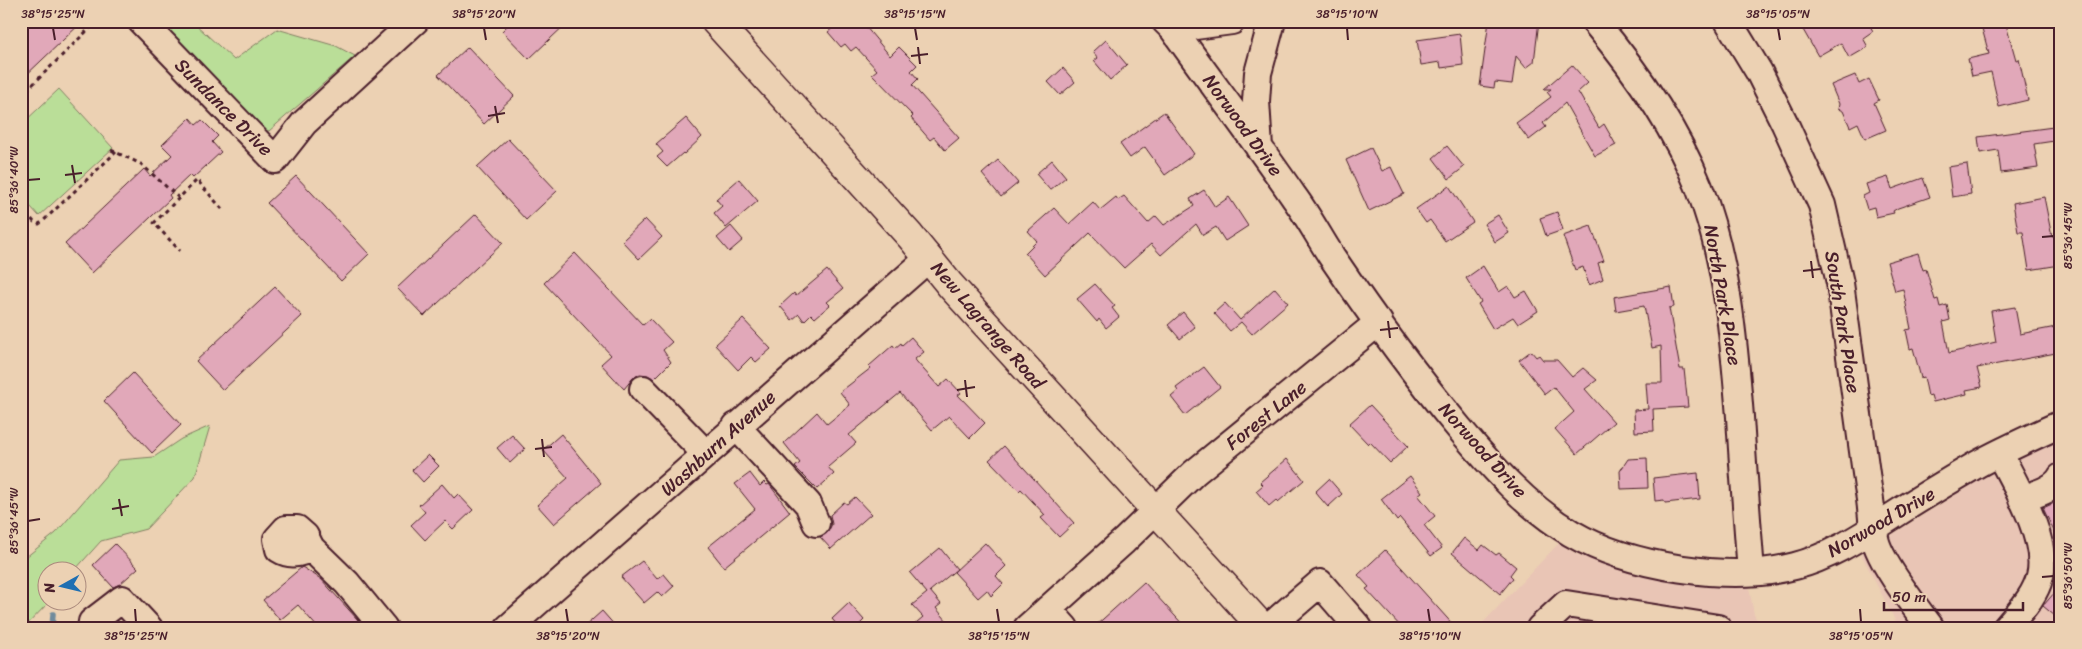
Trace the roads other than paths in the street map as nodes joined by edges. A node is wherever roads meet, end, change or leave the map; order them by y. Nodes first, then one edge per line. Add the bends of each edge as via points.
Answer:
1 (141, 21) edge
2 (415, 21) edge
3 (716, 21) edge
4 (1232, 21) edge
5 (1272, 21) edge
6 (1594, 21) edge
7 (1728, 21) edge
8 (1169, 25) edge
9 (1259, 148) junction
10 (929, 258) junction
11 (1379, 322) junction
12 (643, 389) dead end
13 (736, 426) junction
14 (2059, 431) edge
15 (1999, 452) junction
16 (706, 454) junction
17 (2061, 477) edge
18 (2022, 500) junction
19 (1156, 510) junction
20 (816, 523) dead end
21 (1874, 528) junction
22 (311, 548) dead end
23 (1751, 572) junction
24 (1056, 619) edge
25 (1632, 621) edge
26 (1669, 624) edge
27 (91, 628) edge
28 (149, 628) edge
29 (384, 628) edge
30 (508, 628) edge
31 (1027, 628) edge
32 (1263, 628) edge
33 (1268, 628) edge
34 (1359, 628) edge
35 (1540, 628) edge
36 (1718, 628) edge
37 (1931, 628) edge
38 (2006, 628) edge

1 - 2 street, Sundance Drive via 275,160 304,123
3 - 10 main road, New Lagrange Road
4 - 8 street
5 - 9 street via 1258,73
6 - 23 street, North Park Place via 1641,82 1672,131 1698,186 1716,241 1731,322
7 - 21 street, South Park Place via 1759,72 1822,205 1840,284
8 - 9 street, Norwood Drive
9 - 11 street, Norwood Drive
10 - 13 street, Washburn Avenue
10 - 19 main road, New Lagrange Road
11 - 19 street, Forest Lane via 1194,473
11 - 23 street, Norwood Drive via 1488,462 1516,492 1557,524 1590,544 1632,559 1690,570
12 - 16 street
13 - 16 street, Washburn Avenue
13 - 20 street via 808,504
14 - 15 street, Norwood Drive
15 - 18 street
15 - 21 street, Norwood Drive
16 - 30 street, Washburn Avenue
17 - 18 street via 2048,489
18 - 38 street via 2036,530 2040,575 2031,597
19 - 24 street, Forest Lane
19 - 32 main road, New Lagrange Road
21 - 23 street, Norwood Drive via 1798,565
21 - 37 street, South Park Place via 1878,548
22 - 29 street via 348,583
24 - 31 street, Forest Lane
25 - 26 street
25 - 35 street via 1566,604
26 - 36 street
27 - 28 street via 92,622 122,599
33 - 34 street via 1320,583

